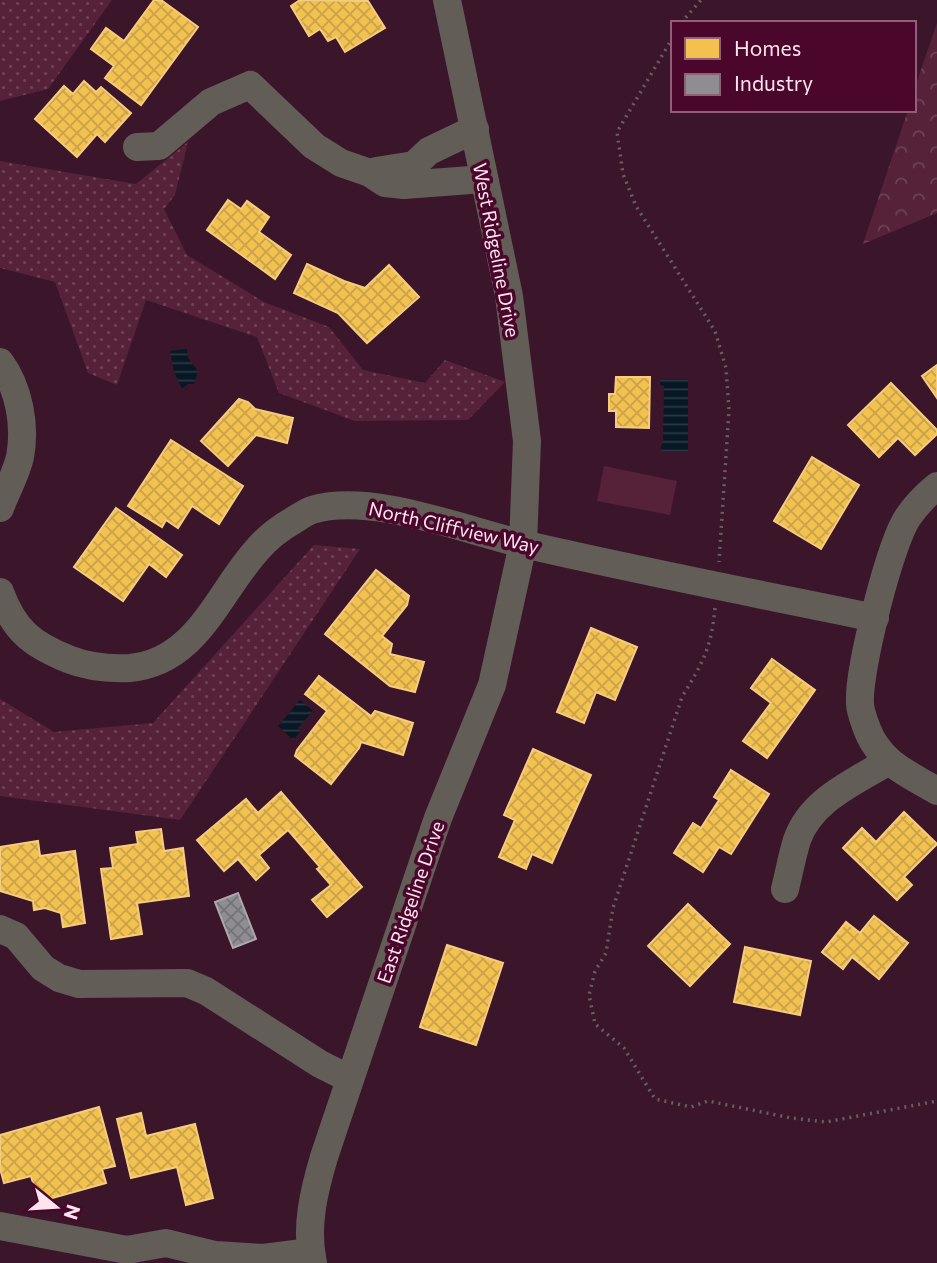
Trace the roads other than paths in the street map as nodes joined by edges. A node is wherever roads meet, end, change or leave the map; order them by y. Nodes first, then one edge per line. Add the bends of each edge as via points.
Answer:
1 (447, 0) edge
2 (475, 129) junction
3 (137, 147) dead end
4 (426, 170) junction
5 (484, 179) junction
6 (0, 362) edge
7 (937, 486) edge
8 (0, 508) edge
9 (523, 544) junction
10 (0, 592) edge
11 (875, 618) junction
12 (887, 762) junction
13 (937, 791) edge
14 (785, 889) dead end
15 (0, 929) edge
16 (350, 1079) junction
17 (0, 1226) edge
18 (312, 1258) edge

1 - 2 street, West Ridgeline Drive
2 - 4 street via 429,151
2 - 5 street, West Ridgeline Drive
3 - 4 street via 159,146 211,102 250,85 314,146 341,163 385,183 404,185
4 - 5 street
5 - 9 street, West Ridgeline Drive via 509,296 527,441
6 - 8 street via 17,397 23,432 19,459
7 - 11 street via 906,518
9 - 10 street, North Cliffview Way via 372,505 310,510 277,530 256,551 202,628 180,649 145,667 111,669 74,662 43,649 21,633
9 - 11 street, North Cliffview Way
9 - 16 street, East Ridgeline Drive via 492,685 438,818
11 - 12 street via 859,704 867,730
12 - 13 street
12 - 14 street via 821,803 808,818 797,839
15 - 16 street via 16,936 43,968 79,984 187,983 197,987
16 - 18 street, East Ridgeline Drive via 316,1184 311,1211
17 - 18 street via 127,1250 166,1243 215,1255

